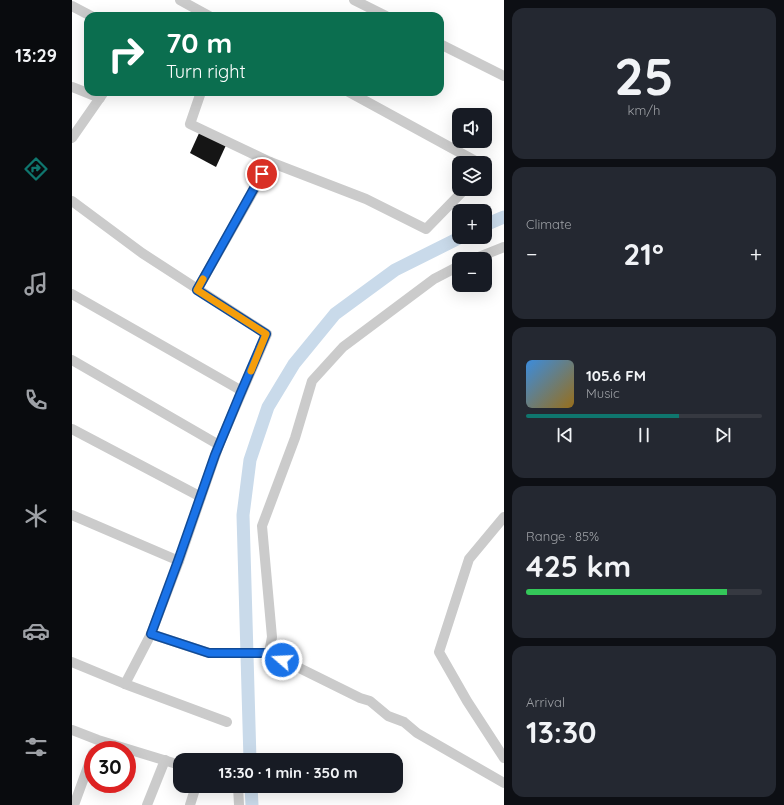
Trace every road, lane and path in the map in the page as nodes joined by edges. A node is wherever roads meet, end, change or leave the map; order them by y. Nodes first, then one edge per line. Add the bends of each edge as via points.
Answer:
1 (180, 0) edge
2 (354, 0) edge
3 (72, 6) edge
4 (84, 12) edge
5 (202, 12) edge
6 (378, 12) edge
7 (444, 46) edge
8 (504, 76) edge
9 (72, 87) edge
10 (84, 90) edge
11 (101, 96) edge
12 (200, 96) edge
13 (356, 96) edge
14 (72, 138) edge
15 (466, 156) edge
16 (270, 162) junction
17 (458, 196) edge
18 (72, 201) edge
19 (504, 248) edge
20 (492, 252) edge
21 (452, 270) edge
22 (197, 290) junction
23 (72, 294) edge
24 (72, 360) edge
25 (242, 391) junction
26 (72, 429) edge
27 (219, 445) junction
28 (201, 497) junction
29 (72, 515) edge
30 (504, 516) edge
31 (178, 561) junction
32 (151, 634) junction
33 (269, 653) junction
34 (72, 662) edge
35 (125, 684) junction
36 (227, 722) dead end
37 (72, 730) edge
38 (98, 740) joint
39 (504, 758) edge
40 (165, 760) junction
41 (173, 763) edge
42 (84, 778) edge
43 (504, 783) edge
44 (194, 793) edge
45 (238, 793) edge
46 (74, 805) edge
47 (147, 805) edge
48 (190, 805) edge
49 (239, 805) edge

1 - 5 street
2 - 6 street
3 - 4 street
7 - 8 street
9 - 10 street
11 - 14 street
12 - 16 street via 190,124
13 - 15 street
16 - 17 street via 366,199 426,229
16 - 22 street
18 - 22 street
19 - 20 street
21 - 33 street via 434,279 343,347 312,381 295,438 262,526 272,637
22 - 25 street via 266,334
23 - 25 street
24 - 27 street
25 - 27 street
26 - 28 street
27 - 28 street
28 - 31 street
29 - 31 street
30 - 39 street via 469,559 439,652
31 - 32 street
32 - 33 street via 209,653
32 - 35 street
33 - 43 street via 370,701 388,716 404,722 417,733
34 - 35 street
35 - 36 street
37 - 38 street
38 - 40 street
40 - 41 street
40 - 47 street
42 - 46 street
44 - 48 street
45 - 49 street

